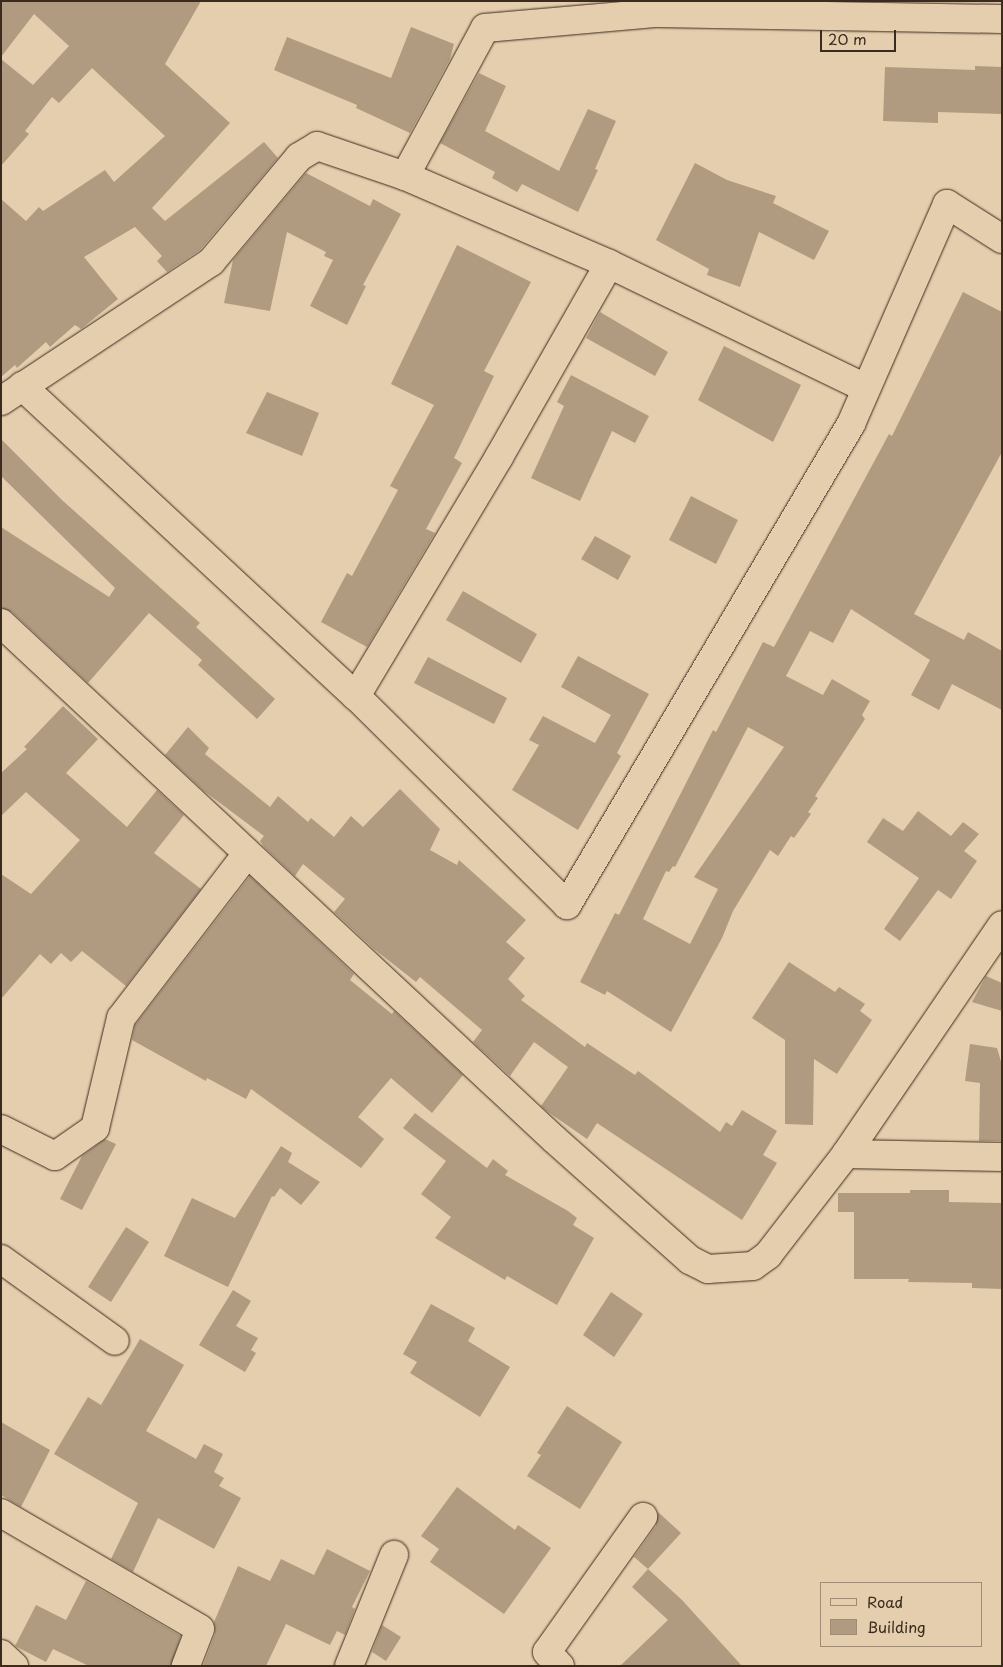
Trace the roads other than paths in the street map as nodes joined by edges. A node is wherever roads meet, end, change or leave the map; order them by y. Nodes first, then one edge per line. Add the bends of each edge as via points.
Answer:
1 (536, 12) edge
2 (1002, 19) edge
3 (405, 176) junction
4 (1002, 239) edge
5 (608, 264) junction
6 (866, 388) junction
7 (12, 393) edge
8 (1, 623) edge
9 (356, 696) junction
10 (247, 854) junction
11 (1002, 925) edge
12 (1, 1129) edge
13 (846, 1154) junction
14 (1002, 1157) edge
15 (1, 1259) edge
16 (115, 1341) dead end
17 (1, 1513) edge
18 (643, 1518) dead end
19 (394, 1555) dead end
20 (1, 1654) edge
21 (14, 1666) edge
22 (186, 1666) edge
23 (349, 1666) edge
24 (560, 1666) edge

1 - 2 street
1 - 3 street via 485,28
3 - 5 street
3 - 7 street via 317,146 299,156 212,262
4 - 6 street via 947,204
5 - 6 street
5 - 9 street via 499,457
6 - 9 street via 850,424 567,905
7 - 9 street
8 - 10 street
10 - 12 street via 121,1018 95,1128 55,1156
10 - 13 street via 554,1139 690,1260 708,1269 753,1266 768,1255
11 - 13 street
13 - 14 street
15 - 16 street
17 - 22 street via 200,1629
18 - 24 street via 547,1652
19 - 23 street
20 - 21 street

